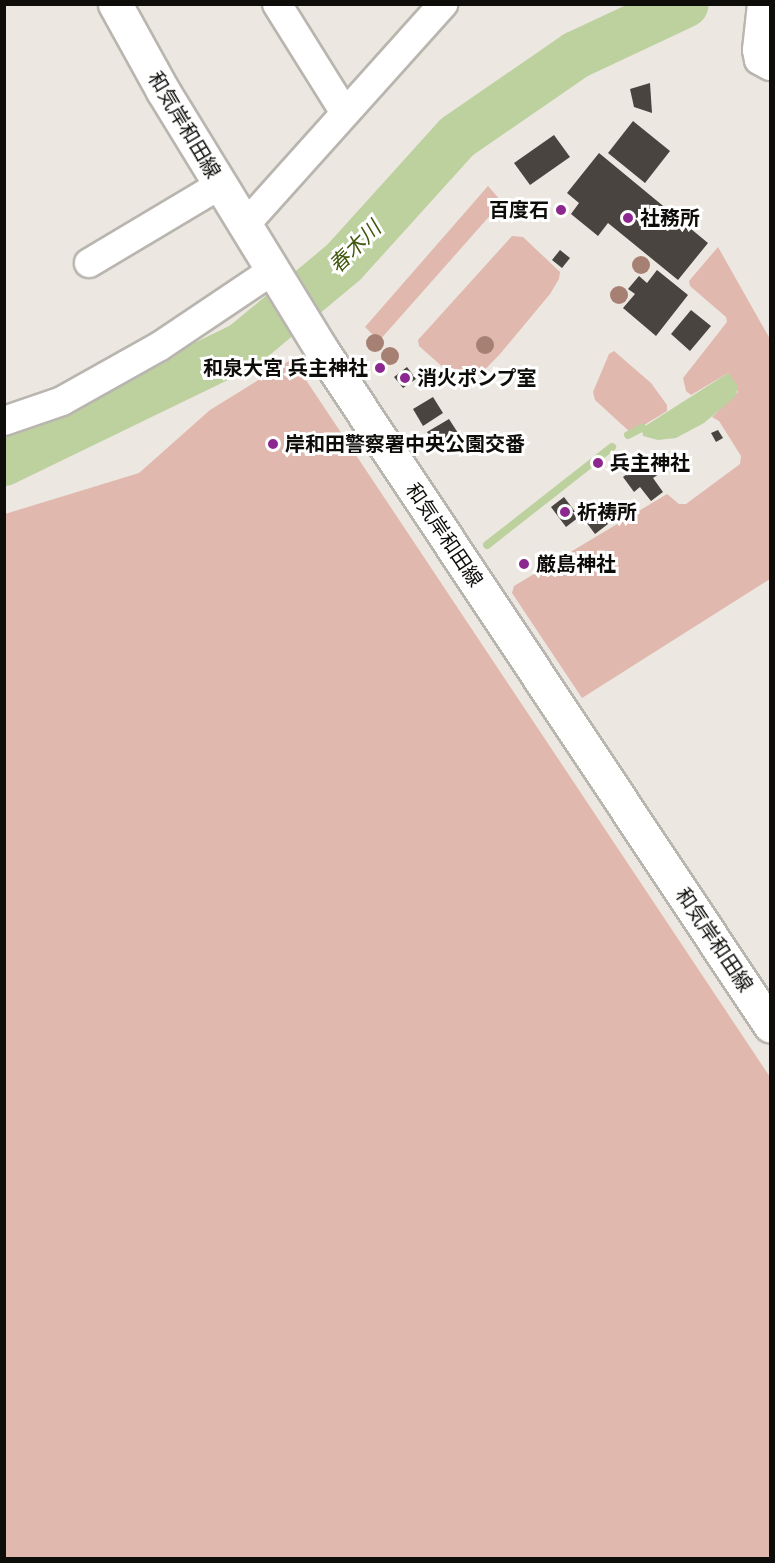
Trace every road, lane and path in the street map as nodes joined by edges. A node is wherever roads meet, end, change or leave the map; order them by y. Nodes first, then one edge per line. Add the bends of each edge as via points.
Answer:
1 (115, 4) edge
2 (277, 4) edge
3 (440, 6) edge
4 (761, 16) edge
5 (771, 66) edge
6 (345, 112) junction
7 (220, 185) junction
8 (245, 225) junction
9 (89, 263) dead end
10 (275, 274) junction
11 (4, 420) edge
12 (771, 1025) edge

1 - 7 main road, 和気岸和田線
2 - 6 street
3 - 6 street
4 - 5 street via 757,50 759,60
6 - 8 street
7 - 8 main road, 和気岸和田線
7 - 9 street
8 - 10 main road, 和気岸和田線
10 - 11 street via 62,401
10 - 12 main road, 和気岸和田線

